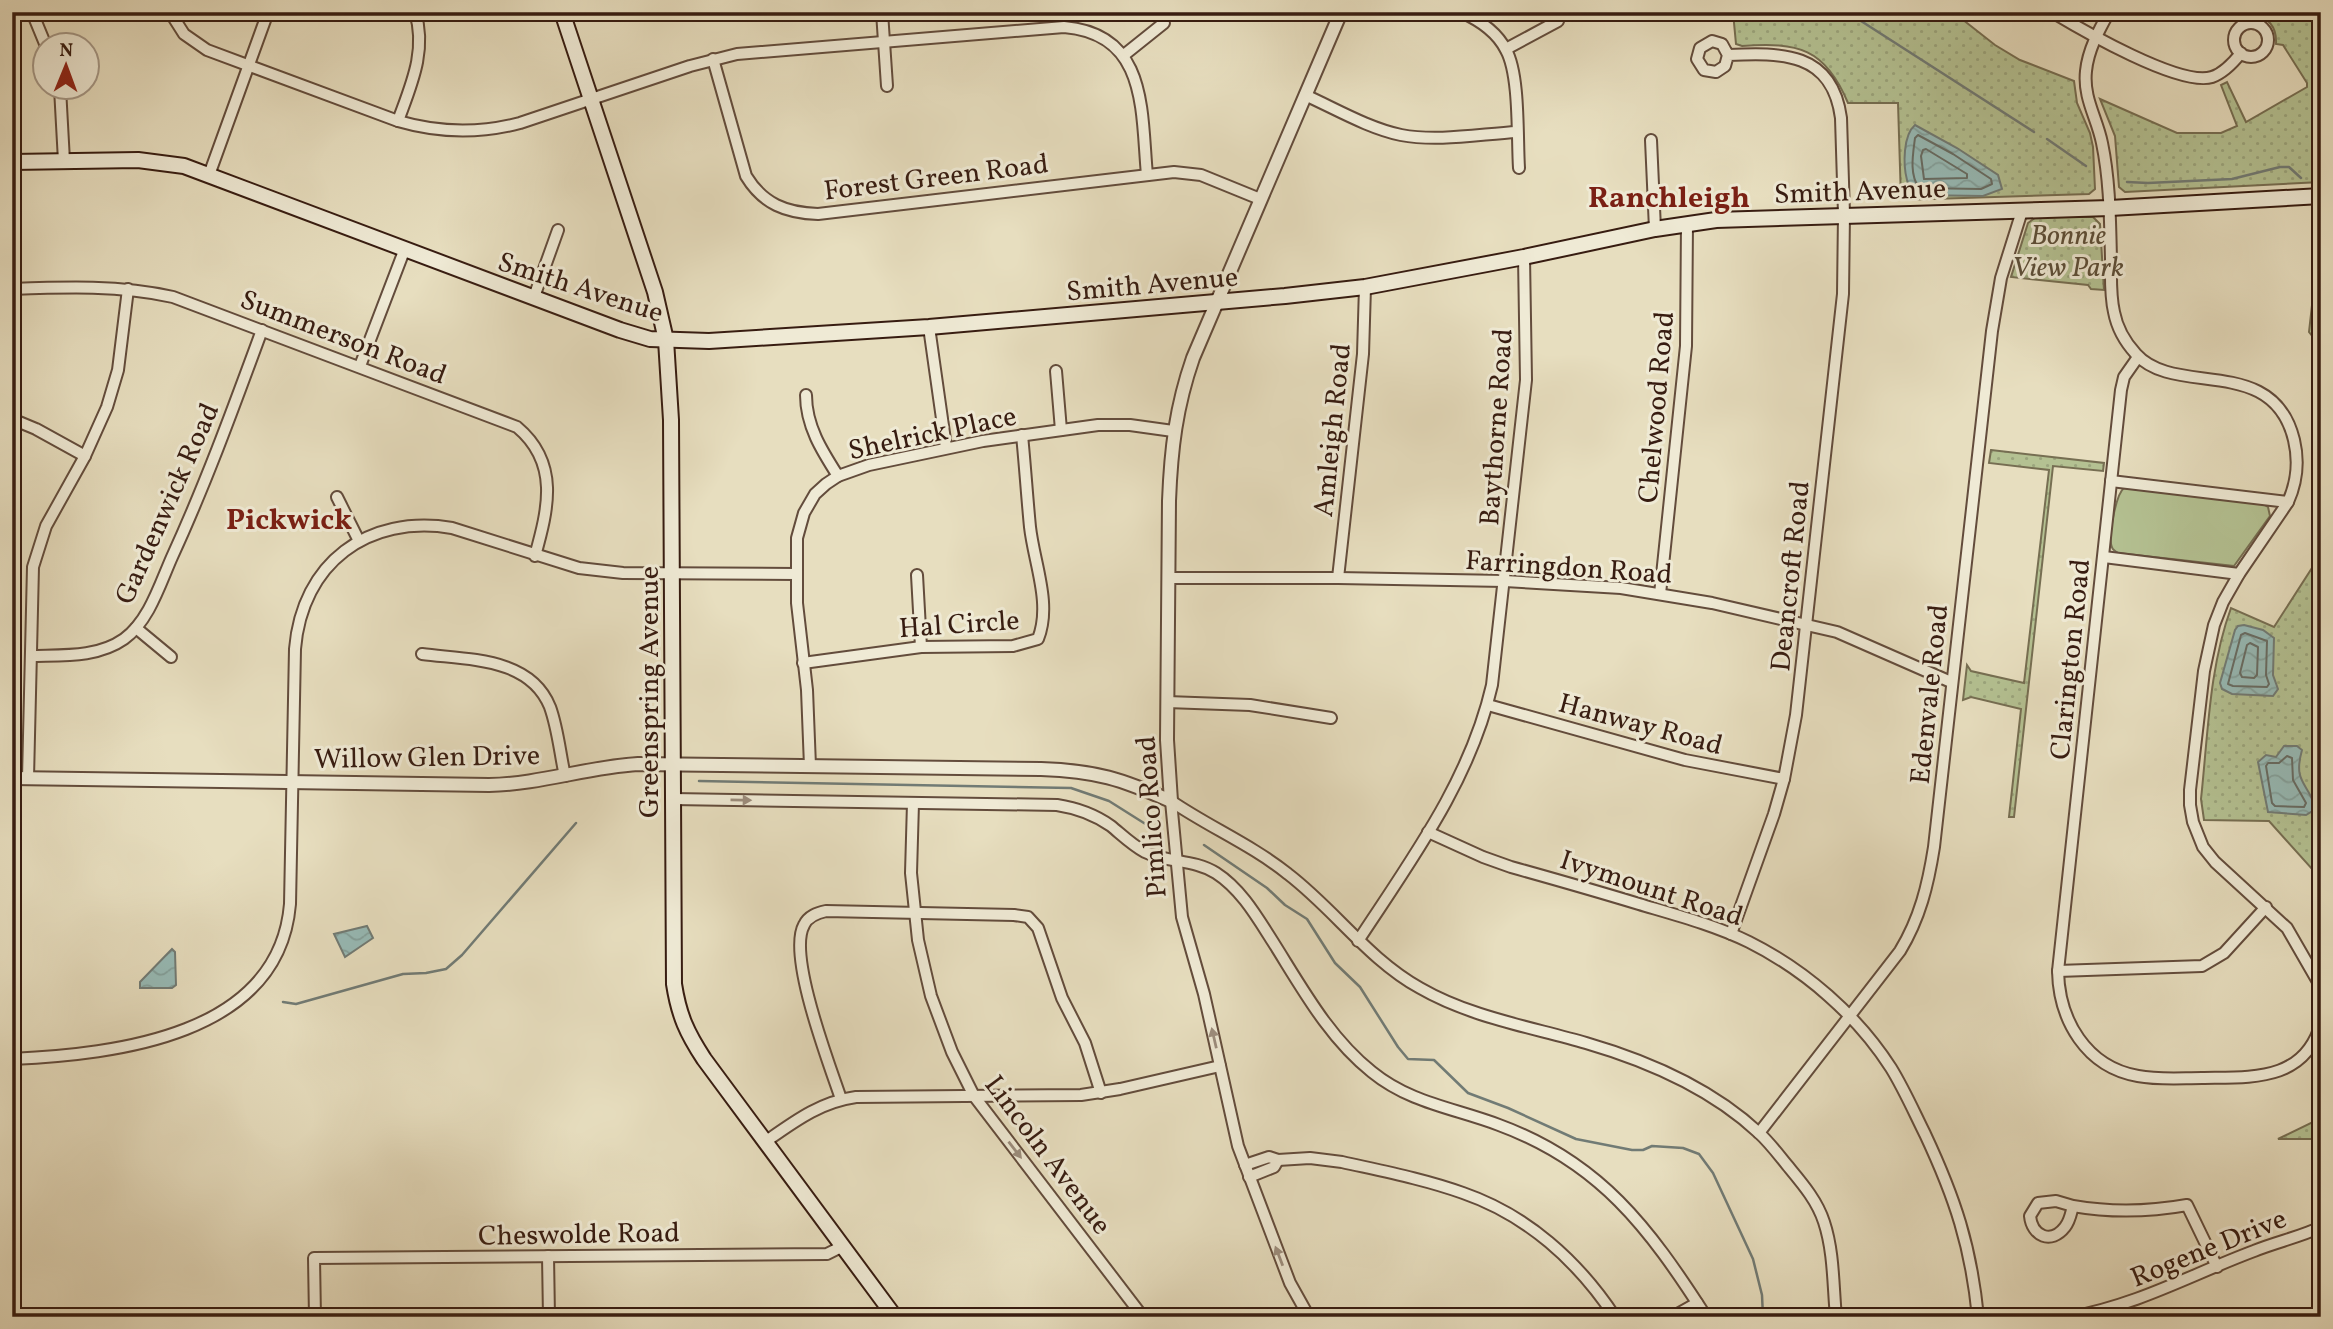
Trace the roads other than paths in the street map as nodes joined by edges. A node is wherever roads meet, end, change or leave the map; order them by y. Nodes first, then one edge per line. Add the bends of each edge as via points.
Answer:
1 (32, 12) edge
2 (170, 12) edge
3 (268, 12) edge
4 (562, 12) edge
5 (882, 12) edge
6 (1341, 12) edge
7 (1461, 12) edge
8 (2052, 12) edge
9 (2109, 12) edge
10 (417, 13) edge
11 (1559, 21) dead end
12 (1164, 23) dead end
13 (40, 32) edge
14 (2096, 38) junction
15 (884, 40) junction
16 (1506, 49) junction
17 (2241, 53) dead end
18 (1124, 55) junction
19 (1728, 55) dead end
20 (713, 59) junction
21 (249, 67) junction
22 (887, 86) dead end
23 (1305, 96) junction
24 (591, 100) junction
25 (61, 102) edge
26 (398, 121) junction
27 (1517, 132) junction
28 (1651, 140) dead end
29 (64, 161) junction
30 (12, 162) edge
31 (1520, 168) dead end
32 (209, 175) junction
33 (1147, 175) junction
34 (2321, 196) edge
35 (1260, 199) junction
36 (2110, 208) junction
37 (2022, 211) junction
38 (1844, 214) junction
39 (1687, 223) junction
40 (1655, 229) junction
41 (558, 230) dead end
42 (404, 251) junction
43 (1524, 257) junction
44 (1365, 287) junction
45 (12, 289) edge
46 (128, 289) junction
47 (534, 297) junction
48 (1219, 301) junction
49 (929, 327) junction
50 (262, 330) junction
51 (666, 340) junction
52 (2138, 357) junction
53 (360, 366) junction
54 (1056, 371) dead end
55 (806, 395) dead end
56 (12, 419) edge
57 (1061, 430) junction
58 (1173, 431) junction
59 (1022, 435) junction
60 (946, 447) junction
61 (85, 456) junction
62 (838, 476) junction
63 (2111, 481) junction
64 (337, 497) dead end
65 (2288, 502) junction
66 (359, 541) junction
67 (535, 556) junction
68 (2104, 557) junction
69 (671, 574) junction
70 (797, 574) junction
71 (2239, 574) junction
72 (916, 575) dead end
73 (1168, 578) junction
74 (1338, 578) junction
75 (1505, 581) junction
76 (1660, 594) junction
77 (1806, 624) junction
78 (136, 628) junction
79 (921, 647) junction
80 (422, 654) dead end
81 (31, 656) junction
82 (171, 657) dead end
83 (803, 663) junction
84 (1951, 682) junction
85 (1167, 702) junction
86 (1488, 705) junction
87 (1331, 718) dead end
88 (672, 764) junction
89 (810, 765) junction
90 (565, 776) junction
91 (12, 778) edge
92 (28, 778) junction
93 (1784, 779) junction
94 (293, 783) junction
95 (673, 799) junction
96 (1171, 801) junction
97 (913, 803) junction
98 (1429, 832) junction
99 (1178, 860) junction
100 (2266, 907) junction
101 (914, 914) junction
102 (1731, 934) junction
103 (1358, 941) junction
104 (2058, 971) junction
105 (2321, 987) edge
106 (1850, 1017) junction
107 (2321, 1023) edge
108 (12, 1059) edge
109 (1220, 1066) junction
110 (1101, 1093) junction
111 (974, 1096) junction
112 (841, 1099) junction
113 (1759, 1133) junction
114 (765, 1142) junction
115 (1278, 1160) junction
116 (1245, 1165) junction
117 (1250, 1178) junction
118 (2073, 1206) dead end
119 (2321, 1227) edge
120 (842, 1246) junction
121 (548, 1256) junction
122 (2217, 1266) junction
123 (1697, 1303) junction
124 (1704, 1316) edge
125 (315, 1317) edge
126 (549, 1317) edge
127 (895, 1317) edge
128 (1143, 1317) edge
129 (1309, 1317) edge
130 (1615, 1317) edge
131 (1672, 1317) edge
132 (1836, 1317) edge
133 (1978, 1317) edge
134 (2071, 1317) edge

1 - 13 street
2 - 21 street via 195,43
3 - 21 street
4 - 24 main road, Greenspring Avenue
5 - 15 street
6 - 23 street, Pimlico Road
7 - 16 street via 1489,29
8 - 14 street
9 - 14 street
10 - 26 street via 419,56
11 - 16 street
12 - 18 street
14 - 17 street via 2190,78 2220,74
14 - 36 street via 2086,70 2086,93 2103,145
15 - 18 street via 1065,27 1092,32
15 - 20 street
15 - 22 street
16 - 27 street via 1513,74
18 - 33 street via 1139,89
19 - 38 street, Deancroft Road via 1787,56 1802,60 1825,77 1840,111
20 - 24 street
20 - 33 street, Forest Green Road via 746,176 772,205 787,210 818,214
21 - 26 street
21 - 32 street
23 - 27 street via 1402,135
23 - 35 street, Pimlico Road
24 - 26 street via 481,131 437,130
24 - 51 main road, Greenspring Avenue via 648,268
25 - 29 street
27 - 31 street
28 - 40 street
29 - 30 main road, Smith Avenue
29 - 32 main road, Smith Avenue via 138,160 184,166
32 - 42 main road, Smith Avenue
33 - 35 street, Forest Green Road via 1201,175
34 - 36 main road, Smith Avenue
35 - 48 street, Pimlico Road
36 - 37 main road, Smith Avenue
36 - 52 street via 2114,314 2123,338
37 - 38 main road, Smith Avenue
37 - 84 street, Edenvale Road via 2001,278 1992,331
38 - 39 main road, Smith Avenue
38 - 77 street, Deancroft Road via 1840,329
39 - 40 main road, Smith Avenue
39 - 76 street, Chelwood Road via 1686,346
40 - 43 main road, Smith Avenue
41 - 47 street
42 - 47 main road, Smith Avenue
42 - 53 street
43 - 44 main road, Smith Avenue
43 - 75 street, Baythorne Road via 1526,380
44 - 48 main road, Smith Avenue
44 - 74 street, Amleigh Road via 1363,354
45 - 46 street, Summerson Road
46 - 50 street, Summerson Road via 173,297
46 - 61 street via 118,370 100,428
47 - 51 main road, Smith Avenue via 644,338
48 - 49 main road, Smith Avenue
48 - 58 street, Pimlico Road via 1189,367
49 - 51 main road, Smith Avenue
49 - 60 street
50 - 53 street, Summerson Road
50 - 78 street, Gardenwick Road via 201,493
51 - 69 main road, Greenspring Avenue
52 - 63 street, Clarington Road via 2121,390
52 - 65 street via 2172,373 2243,384 2269,400 2287,423 2295,449 2296,478
53 - 67 street, Summerson Road via 505,421 528,436 541,457 547,483 547,510
54 - 57 street
55 - 62 street via 809,421
56 - 61 street
57 - 58 street, Shelrick Place via 1115,424
57 - 59 street, Shelrick Place
58 - 73 street, Pimlico Road
59 - 60 street, Shelrick Place
59 - 79 street, Hal Circle via 1030,528 1044,606 1038,639 1013,646
60 - 62 street, Shelrick Place
61 - 81 street via 38,545
62 - 70 street, Shelrick Place via 816,494 804,513 797,538
63 - 65 street
63 - 68 street, Clarington Road
64 - 66 street
65 - 71 street
66 - 67 street via 401,526 439,525
66 - 94 street via 327,566 301,612 295,649
67 - 69 street via 604,572
68 - 71 street
68 - 104 street, Clarington Road
69 - 70 street
69 - 88 main road, Greenspring Avenue
70 - 83 street, Shelrick Place
71 - 100 street via 2223,602 2208,649 2190,805 2203,847
72 - 79 street
73 - 74 street, Farringdon Road
73 - 85 street, Pimlico Road
74 - 75 street, Farringdon Road
75 - 76 street, Farringdon Road
75 - 86 street, Baythorne Road
76 - 77 street, Farringdon Road
77 - 84 street, Farringdon Road via 1855,638
77 - 93 street, Deancroft Road via 1797,715
78 - 81 street, Gardenwick Road via 124,639 93,652
78 - 82 street
79 - 83 street, Hal Circle
80 - 90 street via 505,666 528,677 550,708
81 - 92 street
83 - 89 street, Shelrick Place
84 - 106 street, Edenvale Road via 1925,897 1900,951
85 - 87 street via 1250,705
85 - 96 street, Pimlico Road
86 - 93 street, Hanway Road via 1685,760
86 - 98 street, Baythorne Road via 1471,754
88 - 89 street, Willow Glen Drive
88 - 90 street, Willow Glen Drive via 610,766
88 - 95 main road, Greenspring Avenue
89 - 96 street, Willow Glen Drive via 1086,771 1121,779
90 - 94 street, Willow Glen Drive via 500,785
91 - 92 street, Willow Glen Drive
92 - 94 street, Willow Glen Drive
93 - 102 street, Deancroft Road
94 - 108 street via 289,916 280,948 253,988 199,1022 145,1043 88,1054
95 -> 97 street
95 - 114 main road, Greenspring Avenue via 678,1006 690,1038
96 - 99 street, Pimlico Road
96 - 103 street via 1288,873
97 - 99 street via 1070,807 1095,816 1147,853
97 - 101 street, Lincoln Avenue
98 - 102 street, Ivymount Road via 1511,867
98 - 103 street, Baythorne Road
109 -> 99 street, Pimlico Road via 1182,917
99 - 123 street via 1207,869 1235,890 1329,1028 1371,1071 1418,1100 1515,1131 1578,1167 1649,1232
100 - 104 street via 2224,953 2202,966
100 - 105 street via 2287,928
101 - 110 street via 1028,917 1038,928
101 - 111 street, Lincoln Avenue via 940,1024
101 - 112 street via 826,911 803,925 800,943 806,986
102 - 106 street, Ivymount Road via 1781,960
103 - 113 street via 1422,990 1465,1009 1660,1069 1714,1098
104 - 107 street, Clarington Road via 2061,1003 2080,1042 2108,1065 2138,1076 2275,1073 2309,1050
106 - 113 street, Edenvale Road
106 - 133 street, Ivymount Road via 1891,1068 1944,1175 1969,1253
109 - 110 street
109 - 116 street, Pimlico Road
110 - 111 street
111 - 112 street
111 -> 128 street, Lincoln Avenue
112 - 114 street via 816,1108
113 - 132 street via 1819,1209 1829,1242
114 - 120 main road, Greenspring Avenue
115 - 116 street via 1269,1157
115 - 117 street via 1274,1167
115 - 130 street via 1342,1161 1488,1203 1559,1249
116 - 117 street, Pimlico Road
129 -> 117 street, Pimlico Road via 1290,1283
118 - 122 street via 2138,1212 2187,1205
119 - 122 street, Rogene Drive
120 - 121 street, Cheswolde Road via 827,1254
120 - 127 main road, Greenspring Avenue
121 - 125 street, Cheswolde Road via 314,1258
121 - 126 street
122 - 134 street, Rogene Drive via 2130,1303
123 - 124 street
123 - 131 street

